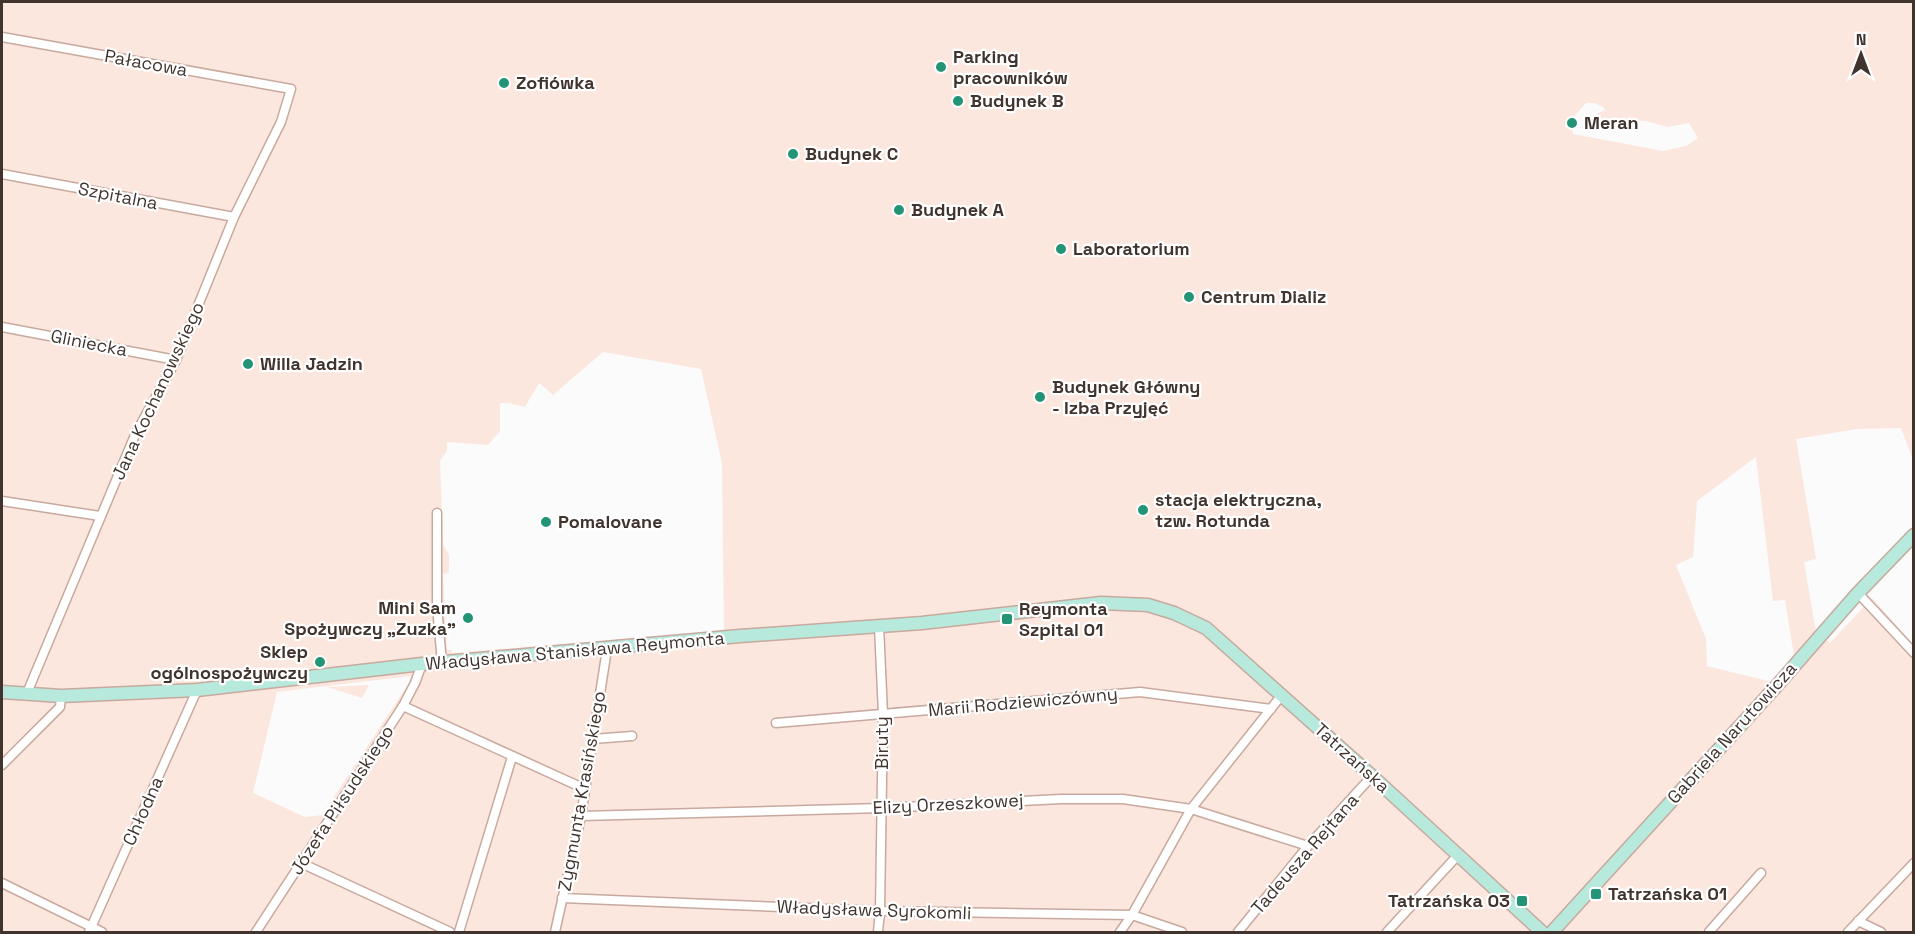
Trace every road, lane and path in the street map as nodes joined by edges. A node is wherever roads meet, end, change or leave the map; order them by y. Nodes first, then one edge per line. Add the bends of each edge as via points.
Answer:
1 (2, 36) edge
2 (291, 89) joint
3 (2, 174) edge
4 (234, 218) junction
5 (2, 327) edge
6 (176, 360) junction
7 (2, 501) edge
8 (437, 513) dead end
9 (100, 516) junction
10 (1914, 535) edge
11 (1858, 593) junction
12 (1148, 605) joint
13 (879, 626) junction
14 (607, 649) junction
15 (1914, 653) edge
16 (442, 663) junction
17 (422, 664) junction
18 (197, 690) junction
19 (2, 692) edge
20 (27, 693) junction
21 (61, 696) junction
22 (1281, 696) junction
23 (402, 706) junction
24 (1271, 709) junction
25 (883, 714) junction
26 (776, 723) dead end
27 (633, 736) dead end
28 (593, 739) junction
29 (512, 757) junction
30 (2, 765) edge
31 (1372, 776) junction
32 (585, 789) junction
33 (882, 808) junction
34 (1191, 809) junction
35 (581, 816) junction
36 (1308, 846) junction
37 (1458, 855) junction
38 (1914, 862) edge
39 (301, 863) junction
40 (1761, 873) dead end
41 (2, 883) edge
42 (562, 898) junction
43 (880, 911) junction
44 (1132, 915) junction
45 (1858, 921) junction
46 (90, 930) edge
47 (102, 933) edge
48 (256, 933) edge
49 (450, 933) edge
50 (459, 933) edge
51 (555, 933) edge
52 (878, 933) edge
53 (1120, 933) edge
54 (1182, 933) edge
55 (1238, 933) edge
56 (1387, 933) edge
57 (1542, 933) edge
58 (1552, 933) edge
59 (1709, 933) edge
60 (1848, 933) edge
61 (1881, 933) edge

1 - 2 street, Pałacowa
2 - 4 street, Jana Kochanowskiego via 281,122
3 - 4 street, Szpitalna
4 - 6 street, Jana Kochanowskiego
5 - 6 street, Gliniecka
6 - 9 street, Jana Kochanowskiego via 135,435
7 - 9 street
8 - 16 street via 437,606
9 - 20 street, Jana Kochanowskiego
10 - 11 street, Gabriela Narutowicza
11 - 15 street
11 - 58 street, Gabriela Narutowicza
12 - 13 street, Władysława Stanisława Reymonta via 1101,603
12 - 22 street, Tatrzańska via 1206,628
13 - 14 street, Władysława Stanisława Reymonta
13 - 25 street, Biruty
14 - 16 street, Władysława Stanisława Reymonta
14 - 28 street, Zygmunta Krasińskiego
16 - 17 street, Władysława Stanisława Reymonta
17 - 18 street, Władysława Stanisława Reymonta
17 - 23 street, Józefa Piłsudskiego
18 - 21 street, Władysława Stanisława Reymonta
18 - 46 street, Chłodna
19 - 20 street, Władysława Stanisława Reymonta
20 - 21 street, Władysława Stanisława Reymonta
21 - 30 street via 60,707
22 - 24 street
22 - 31 street, Tatrzańska
23 - 29 street
23 - 39 street, Józefa Piłsudskiego
24 - 25 street, Marii Rodziewiczówny via 1140,692
24 - 34 street
25 - 26 street, Marii Rodziewiczówny
25 - 33 street, Biruty
27 - 28 street
28 - 32 street, Zygmunta Krasińskiego
29 - 32 street
29 - 50 street
31 - 36 street, Tadeusza Rejtana
31 - 37 street, Tatrzańska
32 - 35 street, Zygmunta Krasińskiego
33 - 34 street, Elizy Orzeszkowej via 1123,799
33 - 35 street, Elizy Orzeszkowej
33 - 43 street, Biruty
34 - 36 street, Elizy Orzeszkowej
34 - 44 street
35 - 42 street, Zygmunta Krasińskiego
36 - 55 street, Tadeusza Rejtana
37 - 56 street
37 - 57 street, Tatrzańska
38 - 45 street
39 - 48 street, Józefa Piłsudskiego
39 - 49 street
40 - 59 street
41 - 46 street
42 - 43 street, Władysława Syrokomli
42 - 51 street, Zygmunta Krasińskiego
43 - 44 street, Władysława Syrokomli
43 - 52 street, Biruty
44 - 53 street
44 - 54 street, Władysława Syrokomli
45 - 60 street
45 - 61 street
46 - 47 street

